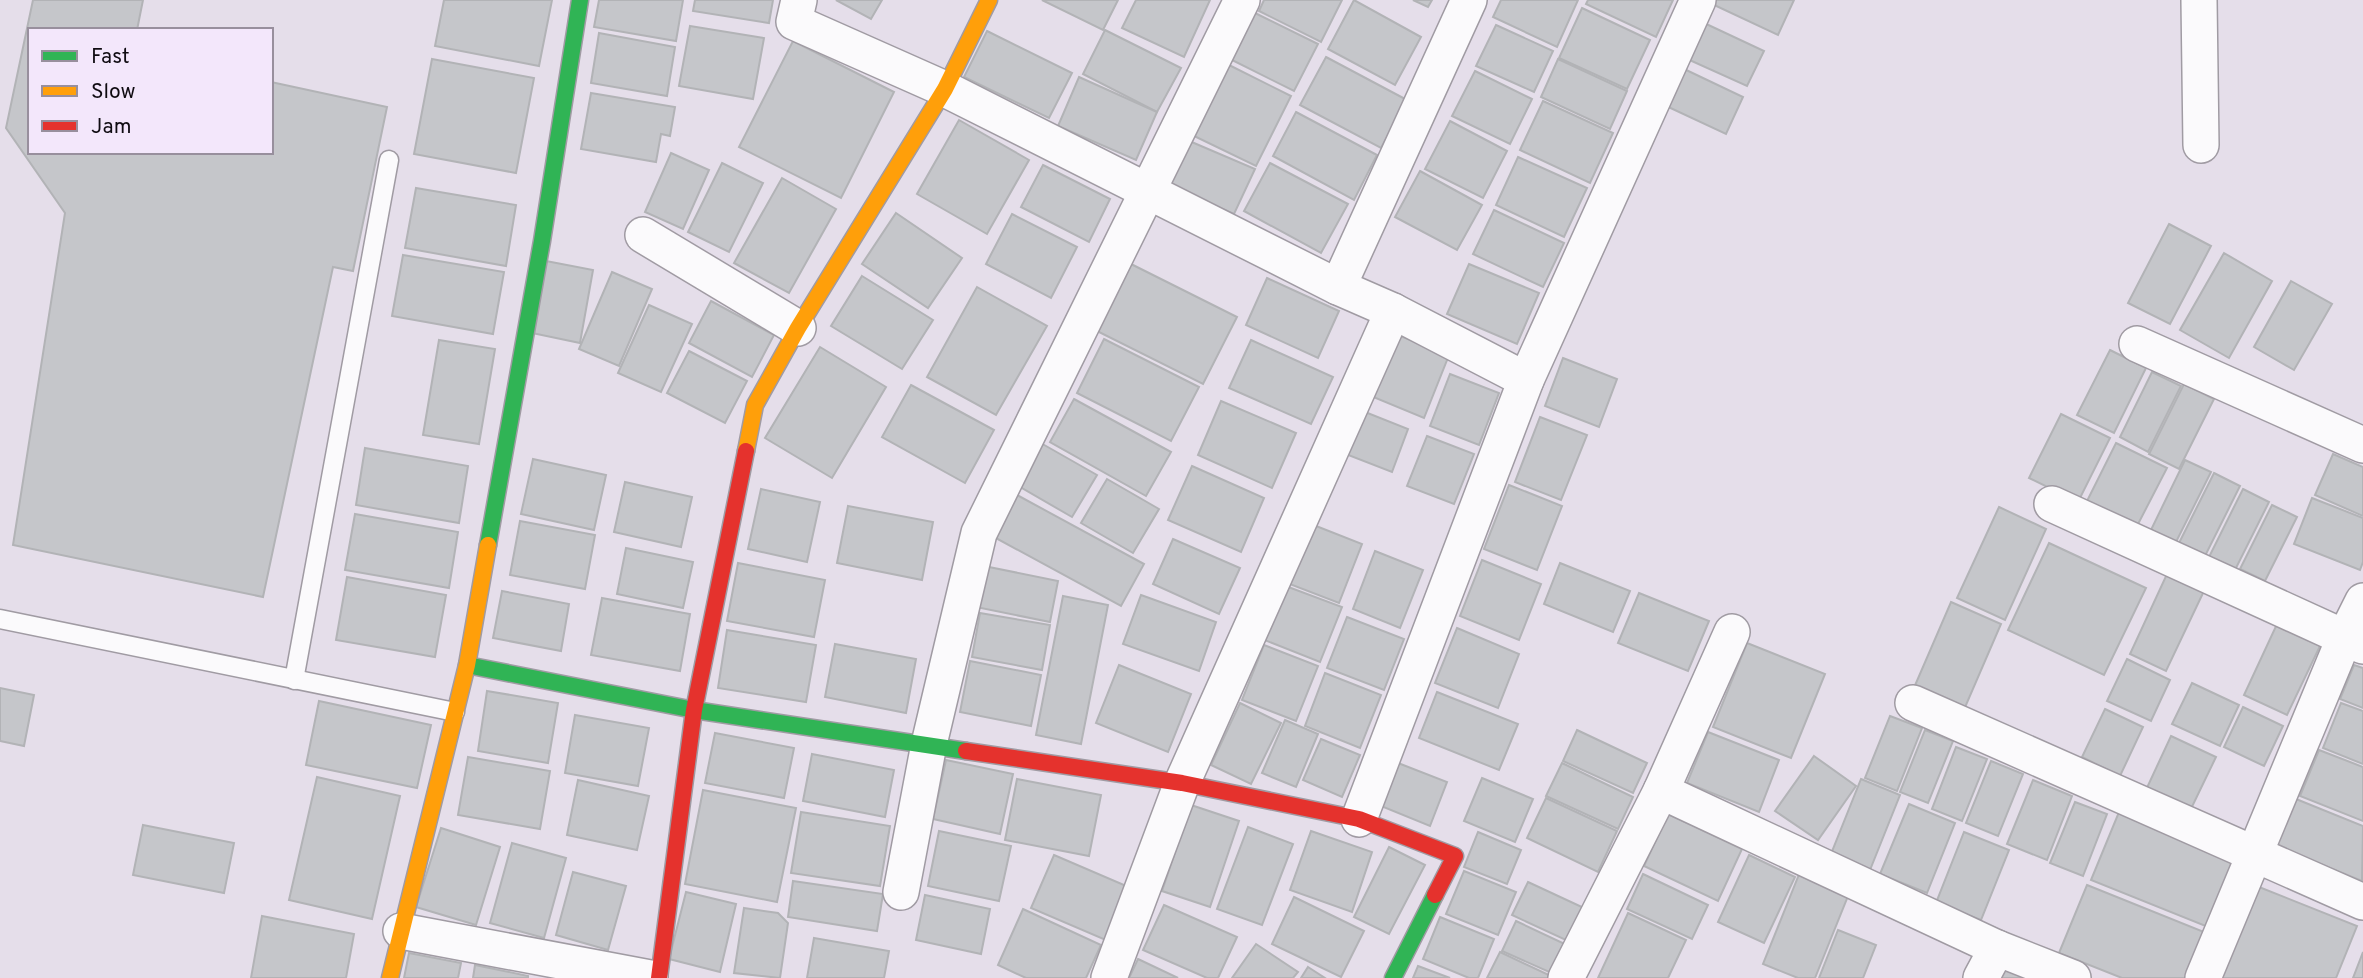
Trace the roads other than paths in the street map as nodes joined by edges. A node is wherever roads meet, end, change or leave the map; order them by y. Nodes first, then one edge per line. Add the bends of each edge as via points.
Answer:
1 (580, 0) edge
2 (799, 0) edge
3 (989, 0) edge
4 (1242, 0) edge
5 (1469, 0) edge
6 (1698, 0) edge
7 (2199, 0) edge
8 (945, 89) junction
9 (2201, 145) dead end
10 (389, 160) dead end
11 (1148, 192) junction
12 (643, 235) dead end
13 (1338, 287) junction
14 (1393, 311) junction
15 (798, 328) junction
16 (2137, 344) dead end
17 (1525, 380) junction
18 (2363, 445) edge
19 (2052, 504) dead end
20 (2363, 601) edge
21 (0, 619) edge
22 (1732, 632) dead end
23 (2354, 643) edge
24 (467, 665) junction
25 (294, 680) junction
26 (1913, 703) dead end
27 (694, 710) junction
28 (455, 712) junction
29 (929, 744) junction
30 (1182, 783) junction
31 (1661, 791) junction
32 (1359, 819) junction
33 (2254, 855) junction
34 (901, 892) dead end
35 (2363, 902) edge
36 (401, 931) junction
37 (1989, 963) edge
38 (390, 978) edge
39 (650, 978) edge
40 (659, 978) edge
41 (1109, 978) edge
42 (1393, 978) edge
43 (1566, 978) edge
44 (2073, 978) edge
45 (2203, 978) edge

1 - 24 street
2 - 8 street via 794,22
3 - 8 street
4 - 11 street
5 - 13 street
6 - 17 street
7 - 9 street
8 - 11 street
8 - 15 street
10 - 25 lane
11 - 13 street
11 - 29 street via 979,533
12 - 15 street
13 - 14 street
14 - 17 street
14 - 30 street
15 - 27 street via 755,405
16 - 18 street
17 - 32 street
19 - 23 street
20 - 23 street
21 - 25 lane
22 - 31 street
23 - 33 street
24 - 27 street
24 - 28 street
25 - 28 lane
26 - 33 street
27 - 29 street
27 - 40 street
28 - 36 street
29 - 30 street
29 - 34 street
30 - 32 street
30 - 41 street
31 - 37 street
31 - 43 street
32 - 42 street via 1455,856
33 - 35 street
33 - 45 street
36 - 38 street
36 - 39 street
37 - 44 street

